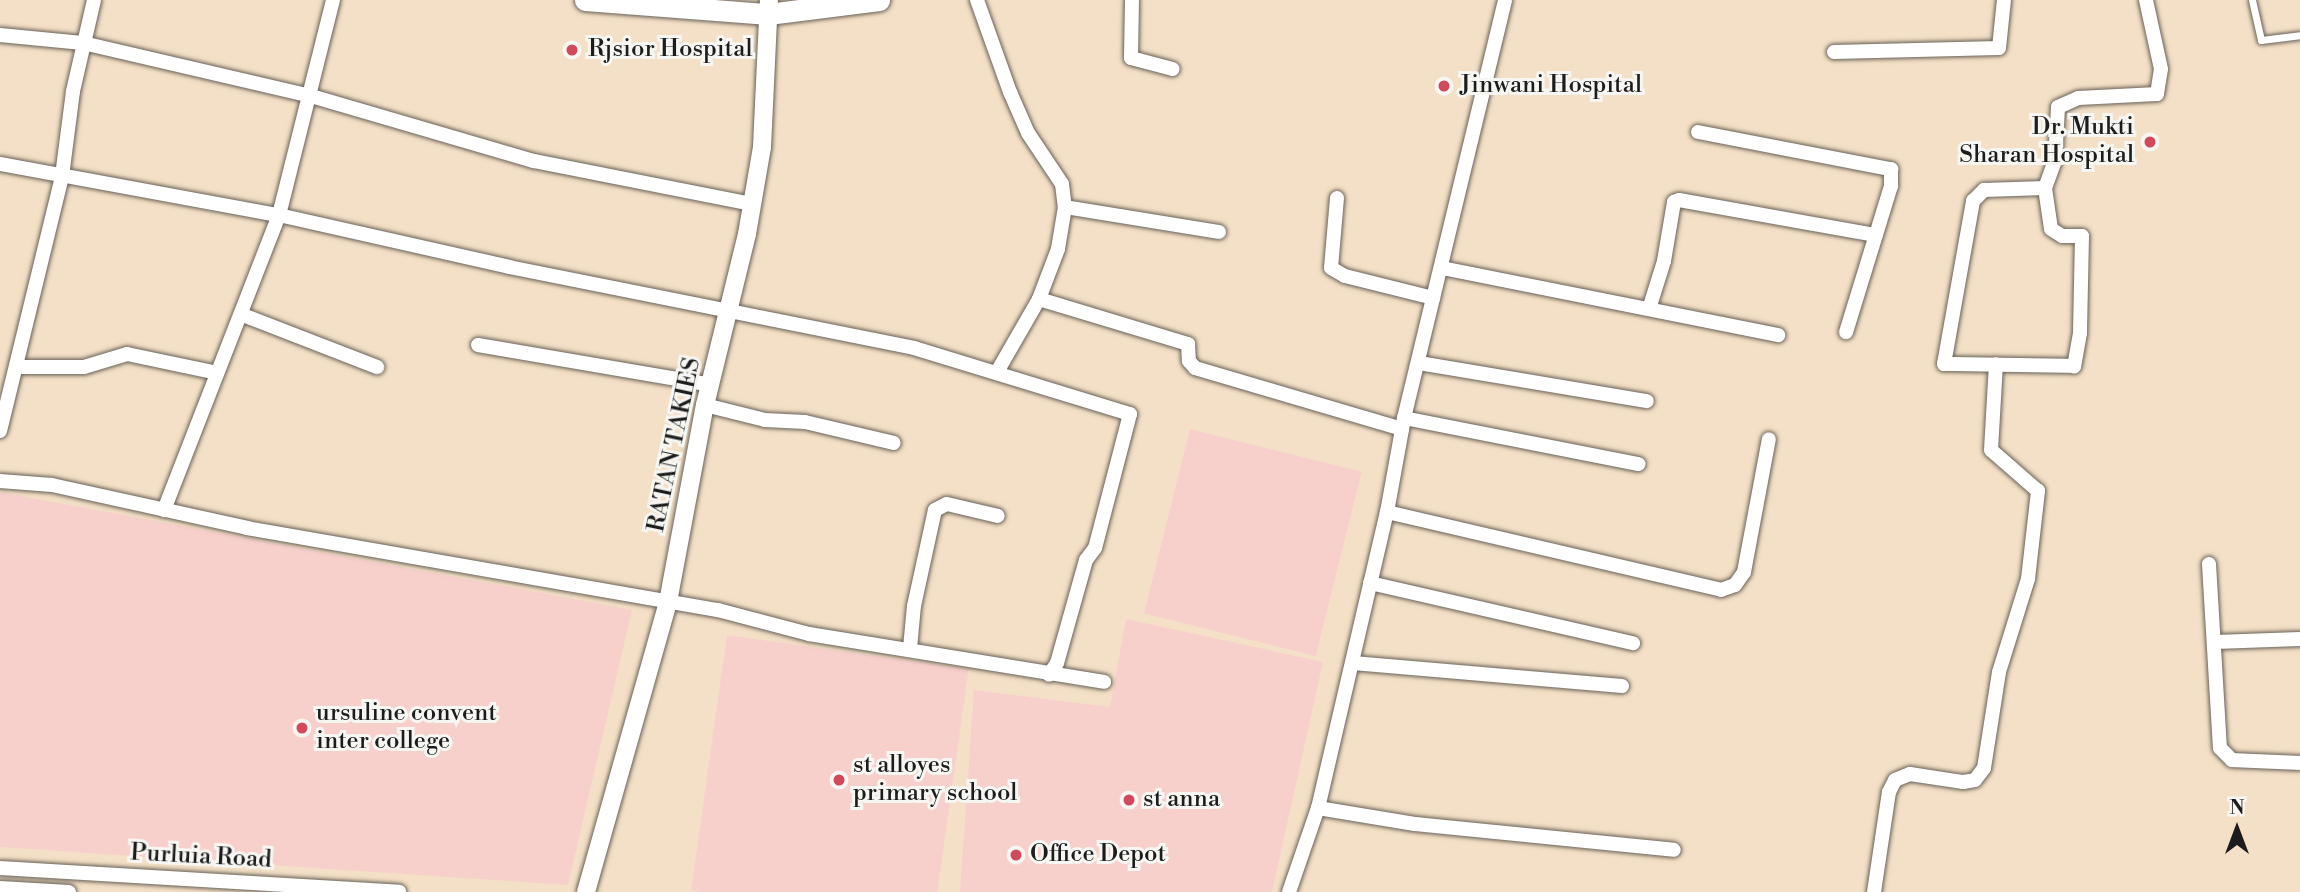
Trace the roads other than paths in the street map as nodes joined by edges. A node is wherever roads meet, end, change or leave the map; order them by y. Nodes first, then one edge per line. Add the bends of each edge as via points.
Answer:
1 (94, 0) edge
2 (332, 0) edge
3 (585, 0) edge
4 (879, 0) edge
5 (977, 0) edge
6 (1132, 0) edge
7 (1505, 0) edge
8 (2004, 0) edge
9 (2146, 0) edge
10 (2252, 0) edge
11 (768, 7) edge
12 (0, 35) edge
13 (2300, 35) edge
14 (83, 43) junction
15 (1834, 52) dead end
16 (1173, 69) dead end
17 (312, 96) junction
18 (1698, 132) dead end
19 (0, 164) edge
20 (62, 176) junction
21 (2045, 188) junction
22 (1337, 198) dead end
23 (752, 204) junction
24 (1065, 206) junction
25 (279, 215) junction
26 (1219, 232) dead end
27 (1876, 235) junction
28 (1442, 268) junction
29 (1433, 298) junction
30 (1039, 299) junction
31 (1648, 309) junction
32 (730, 311) junction
33 (243, 314) junction
34 (1846, 332) dead end
35 (1778, 335) dead end
36 (478, 345) dead end
37 (1419, 363) junction
38 (1996, 364) junction
39 (18, 367) junction
40 (377, 367) dead end
41 (997, 372) junction
42 (217, 373) junction
43 (711, 385) junction
44 (1647, 401) dead end
45 (705, 405) junction
46 (1403, 424) junction
47 (0, 431) edge
48 (1769, 439) dead end
49 (894, 443) dead end
50 (1639, 464) dead end
51 (0, 481) edge
52 (164, 510) junction
53 (1387, 512) junction
54 (998, 516) dead end
55 (2209, 564) dead end
56 (1370, 583) junction
57 (668, 602) junction
58 (2300, 639) edge
59 (2215, 642) junction
60 (1633, 643) dead end
61 (910, 648) junction
62 (1353, 663) junction
63 (1049, 674) junction
64 (1104, 682) dead end
65 (1622, 686) dead end
66 (2300, 763) edge
67 (1318, 808) junction
68 (1674, 850) dead end
69 (0, 868) edge
70 (0, 888) edge
71 (69, 892) edge
72 (399, 892) edge
73 (586, 892) edge
74 (1289, 892) edge
75 (1874, 892) edge

1 - 14 street
2 - 17 street
3 - 11 main road
4 - 11 main road
5 - 24 street via 1024,123 1062,184
6 - 16 street via 1131,58
7 - 28 street
8 - 15 street via 1999,48
9 - 21 street via 2161,69 2157,94 2078,98 2058,107 2055,161
10 - 13 lane via 2261,40
11 - 23 street, RATAN TAKIES via 762,147
12 - 14 street
14 - 17 street
14 - 20 street
17 - 23 street via 534,161
17 - 25 street
18 - 27 street via 1891,169
19 - 20 street
20 - 25 street
20 - 39 street via 26,309
21 - 38 street via 2051,229 2062,236 2082,236 2080,333 2074,366
21 - 38 street via 1984,190 1973,201 1944,364
22 - 29 street via 1331,268 1345,276
23 - 32 street, RATAN TAKIES
24 - 26 street
24 - 30 street via 1058,249
25 - 32 street
25 - 33 street
27 - 31 street via 1679,200 1674,202 1664,261
27 - 34 street
28 - 29 street
28 - 31 street
29 - 37 street
30 - 41 street
30 - 46 street via 1183,341 1190,347 1189,360 1195,368
31 - 35 street
32 - 41 street via 914,348
32 - 43 street, RATAN TAKIES
33 - 40 street
33 - 42 street
36 - 43 street
37 - 44 street
37 - 46 street
38 - 75 street via 1991,450 2038,491 2028,579 1999,672 1984,768 1975,780 1963,782 1910,774 1895,780 1889,792
39 - 42 street via 84,367 127,354
39 - 47 street
41 - 63 street via 1130,414 1095,548 1086,560 1057,663
42 - 52 street
43 - 45 street, RATAN TAKIES
45 - 49 street
45 - 57 street, RATAN TAKIES
46 - 50 street
46 - 53 street
48 - 53 street via 1744,572 1735,585 1721,590
51 - 52 street via 52,485
52 - 57 street
53 - 56 street
54 - 61 street via 947,504 935,510 914,606
55 - 59 street
56 - 60 street
56 - 62 street
57 - 61 street via 809,634
57 - 73 street, RATAN TAKIES
58 - 59 street
59 - 66 street via 2220,748 2232,760
61 - 63 street
62 - 65 street
62 - 67 street
63 - 64 street
67 - 68 street via 1415,824
67 - 74 street
69 - 72 street, Purluia Road
70 - 71 street

